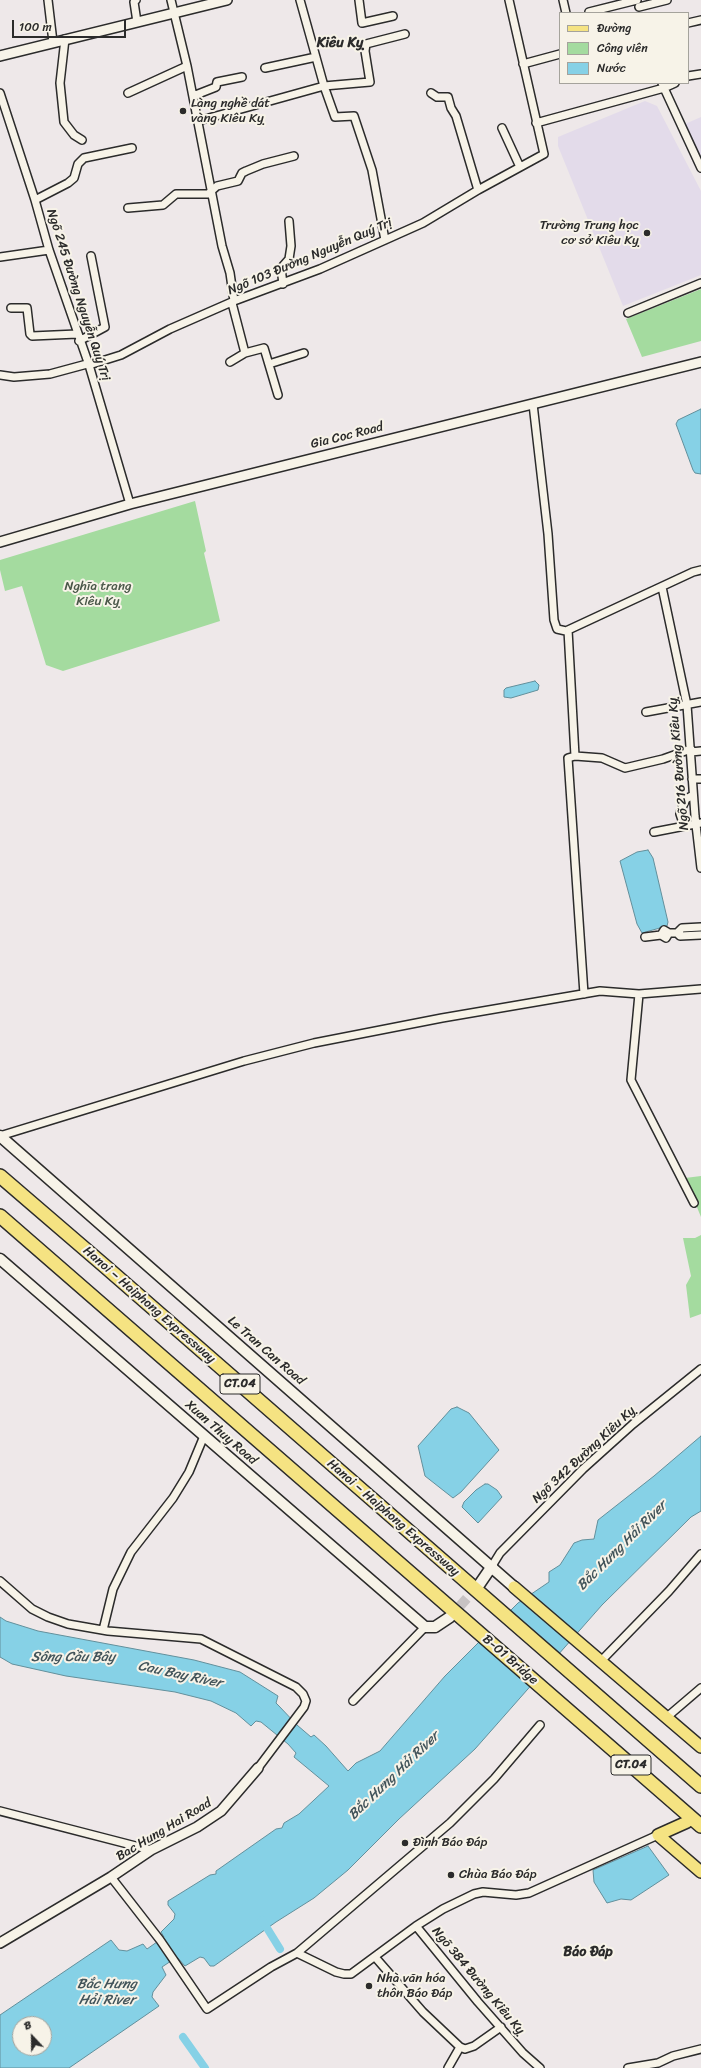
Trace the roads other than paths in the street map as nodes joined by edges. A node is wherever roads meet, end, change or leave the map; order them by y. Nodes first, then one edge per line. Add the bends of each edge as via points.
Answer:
1 (48, 0) edge
2 (136, 0) edge
3 (170, 0) edge
4 (227, 0) edge
5 (300, 0) edge
6 (358, 0) edge
7 (509, 0) edge
8 (563, 0) edge
9 (667, 0) edge
10 (213, 2) edge
11 (638, 5) edge
12 (566, 12) edge
13 (590, 12) dead end
14 (174, 13) junction
15 (393, 16) dead end
16 (701, 20) edge
17 (137, 22) junction
18 (689, 23) edge
19 (405, 34) dead end
20 (65, 40) junction
21 (53, 42) junction
22 (559, 54) edge
23 (0, 56) edge
24 (316, 57) junction
25 (523, 64) junction
26 (187, 66) junction
27 (265, 68) dead end
28 (701, 74) edge
29 (689, 76) edge
30 (242, 77) dead end
31 (663, 85) edge
32 (324, 86) junction
33 (0, 93) edge
34 (128, 93) dead end
35 (431, 93) dead end
36 (193, 96) junction
37 (198, 121) junction
38 (536, 123) junction
39 (502, 128) dead end
40 (82, 140) dead end
41 (132, 148) dead end
42 (294, 156) dead end
43 (520, 167) junction
44 (701, 168) edge
45 (211, 190) junction
46 (478, 190) junction
47 (35, 200) junction
48 (128, 208) dead end
49 (288, 221) dead end
50 (385, 240) junction
51 (49, 250) junction
52 (91, 256) dead end
53 (0, 257) edge
54 (701, 283) edge
55 (283, 284) junction
56 (233, 302) junction
57 (11, 308) dead end
58 (628, 313) dead end
59 (78, 337) junction
60 (245, 353) junction
61 (304, 353) dead end
62 (230, 362) dead end
63 (701, 362) edge
64 (269, 364) junction
65 (88, 365) junction
66 (0, 375) edge
67 (278, 395) dead end
68 (532, 404) junction
69 (130, 504) junction
70 (0, 542) edge
71 (701, 570) edge
72 (662, 587) junction
73 (568, 630) junction
74 (701, 702) edge
75 (687, 705) junction
76 (646, 712) dead end
77 (691, 750) junction
78 (701, 751) edge
79 (575, 756) junction
80 (692, 779) junction
81 (701, 779) edge
82 (693, 795) junction
83 (698, 823) edge
84 (684, 826) junction
85 (654, 832) dead end
86 (701, 868) edge
87 (701, 927) edge
88 (677, 933) junction
89 (701, 935) edge
90 (645, 936) dead end
91 (701, 989) edge
92 (584, 994) junction
93 (638, 994) junction
94 (0, 1136) edge
95 (0, 1176) edge
96 (694, 1203) dead end
97 (0, 1217) edge
98 (0, 1258) edge
99 (701, 1369) edge
100 (204, 1436) junction
101 (701, 1554) edge
102 (492, 1566) junction
103 (0, 1581) edge
104 (514, 1587) joint
105 (479, 1589) junction
106 (455, 1616) junction
107 (425, 1627) junction
108 (103, 1630) junction
109 (601, 1661) junction
110 (701, 1688) edge
111 (353, 1701) dead end
112 (666, 1717) junction
113 (540, 1725) dead end
114 (701, 1747) edge
115 (258, 1768) joint
116 (701, 1786) edge
117 (0, 1811) edge
118 (688, 1822) dead end
119 (701, 1826) edge
120 (658, 1835) junction
121 (151, 1850) junction
122 (701, 1872) edge
123 (111, 1877) junction
124 (416, 1926) junction
125 (0, 1943) edge
126 (297, 1953) junction
127 (375, 1957) junction
128 (501, 2027) junction
129 (460, 2047) junction
130 (701, 2049) edge
131 (448, 2068) edge
132 (540, 2068) edge
133 (628, 2068) edge

1 - 21 street
2 - 17 street via 134,2
3 - 14 street
4 - 10 street
5 - 24 street
6 - 15 street via 362,23
7 - 25 street, Ngõ 103 Đường Nguyễn Quý Trị
8 - 12 street
9 - 11 street
10 - 14 street
11 - 13 street
14 - 17 street
14 - 26 street
16 - 18 street
17 - 20 street
19 - 32 street via 366,44 370,82
20 - 21 street
20 - 40 street via 60,84 64,122 74,135
21 - 23 street
22 - 25 street
24 - 27 street
24 - 32 street
25 - 38 street, Ngõ 103 Đường Nguyễn Quý Trị
26 - 34 street
26 - 36 street
28 - 29 street
30 - 36 street via 217,82 216,87
31 - 38 street
31 - 44 street
32 - 37 street
32 - 50 street via 336,117 354,116 372,170
33 - 47 street, Ngõ 245 Đường Nguyễn Quý Trị
35 - 46 street via 436,97 448,97
36 - 37 street
37 - 45 street
38 - 43 street, Ngõ 103 Đường Nguyễn Quý Trị via 544,154
39 - 43 street
41 - 47 street via 84,158 78,164 74,178
42 - 45 street via 263,164 242,173 238,181 221,184
43 - 46 street, Ngõ 103 Đường Nguyễn Quý Trị
45 - 48 street via 205,194 176,194 162,205
45 - 56 street via 230,273
46 - 50 street, Ngõ 103 Đường Nguyễn Quý Trị via 422,223
47 - 51 street, Ngõ 245 Đường Nguyễn Quý Trị
49 - 55 street via 291,246 289,259 281,268
50 - 55 street, Ngõ 103 Đường Nguyễn Quý Trị
51 - 53 street
51 - 59 street, Ngõ 245 Đường Nguyễn Quý Trị
52 - 59 street via 105,327
54 - 58 street
55 - 56 street, Ngõ 103 Đường Nguyễn Quý Trị
56 - 60 street
56 - 65 street, Ngõ 103 Đường Nguyễn Quý Trị via 170,329 121,355
57 - 59 street via 27,308 32,336
59 - 65 street, Ngõ 245 Đường Nguyễn Quý Trị
60 - 62 street
60 - 64 street via 264,348
61 - 64 street
63 - 68 street, Gia Coc Road
64 - 67 street
65 - 66 street, Ngõ 103 Đường Nguyễn Quý Trị via 50,374 14,377
65 - 69 street, Ngõ 245 Đường Nguyễn Quý Trị
68 - 69 street, Gia Coc Road
68 - 73 street via 548,534 554,620 557,629
69 - 70 street, Gia Coc Road
71 - 72 street
72 - 73 street
72 - 75 street, Ngõ 216 Đường Kiêu Kỵ
73 - 79 street
74 - 75 street
75 - 76 street
75 - 77 street, Ngõ 216 Đường Kiêu Kỵ
77 - 78 street
77 - 79 street via 625,768 602,758
77 - 80 street, Ngõ 216 Đường Kiêu Kỵ
79 - 92 street via 570,757 568,763
80 - 81 street
80 - 82 street, Ngõ 216 Đường Kiêu Kỵ
82 - 83 street, Ngõ 216 Đường Kiêu Kỵ
82 - 84 street via 686,799 681,810
83 - 84 street
83 - 86 street, Ngõ 216 Đường Kiêu Kỵ
84 - 85 street
87 - 88 street via 682,928
88 - 89 street via 680,936
88 - 90 street via 664,930 661,935
91 - 93 street
92 - 93 street via 600,991
92 - 94 street via 442,1018 314,1044 244,1062
93 - 96 street via 631,1080
94 - 102 main road, Le Tran Can Road
95 - 105 highway, Hanoi – Haiphong Expressway / CT.04
97 - 106 highway, CT.04
98 - 100 main road, Xuan Thuy Road
99 - 102 street, Ngõ 342 Đường Kiêu Kỵ via 583,1469 500,1552
100 - 107 main road, Xuan Thuy Road
100 - 108 street via 189,1472 173,1498 131,1552 113,1589
101 - 109 street via 670,1591
102 - 104 main road, Le Tran Can Road
102 - 105 main road
103 - 108 street via 32,1609 68,1624
104 - 109 main road
105 - 116 highway, CT.04
106 - 107 main road via 435,1627
106 - 119 highway, B-01 Bridge / CT.04
107 - 111 street
108 - 115 street, Bac Hung Hai Road via 201,1639 296,1687 306,1701
109 - 112 main road
110 - 112 street
112 - 114 main road
113 - 126 street via 498,1775 450,1823
115 - 121 street, Bac Hung Hai Road via 221,1811 197,1827
117 - 121 street
118 - 120 main road
120 - 122 main road
120 - 124 street, Ngõ 384 Đường Kiêu Kỵ via 529,1894 474,1894
121 - 123 street, Bac Hung Hai Road
123 - 125 street, Bac Hung Hai Road
123 - 126 street via 174,1959 207,2009 270,1967
124 - 127 street
124 - 128 street, Ngõ 384 Đường Kiêu Kỵ
126 - 127 street via 344,1974 351,1974
127 - 129 street via 423,2012
128 - 129 street via 474,2046 465,2049
128 - 132 street, Ngõ 384 Đường Kiêu Kỵ
129 - 131 street
130 - 133 street via 672,2056 658,2063

